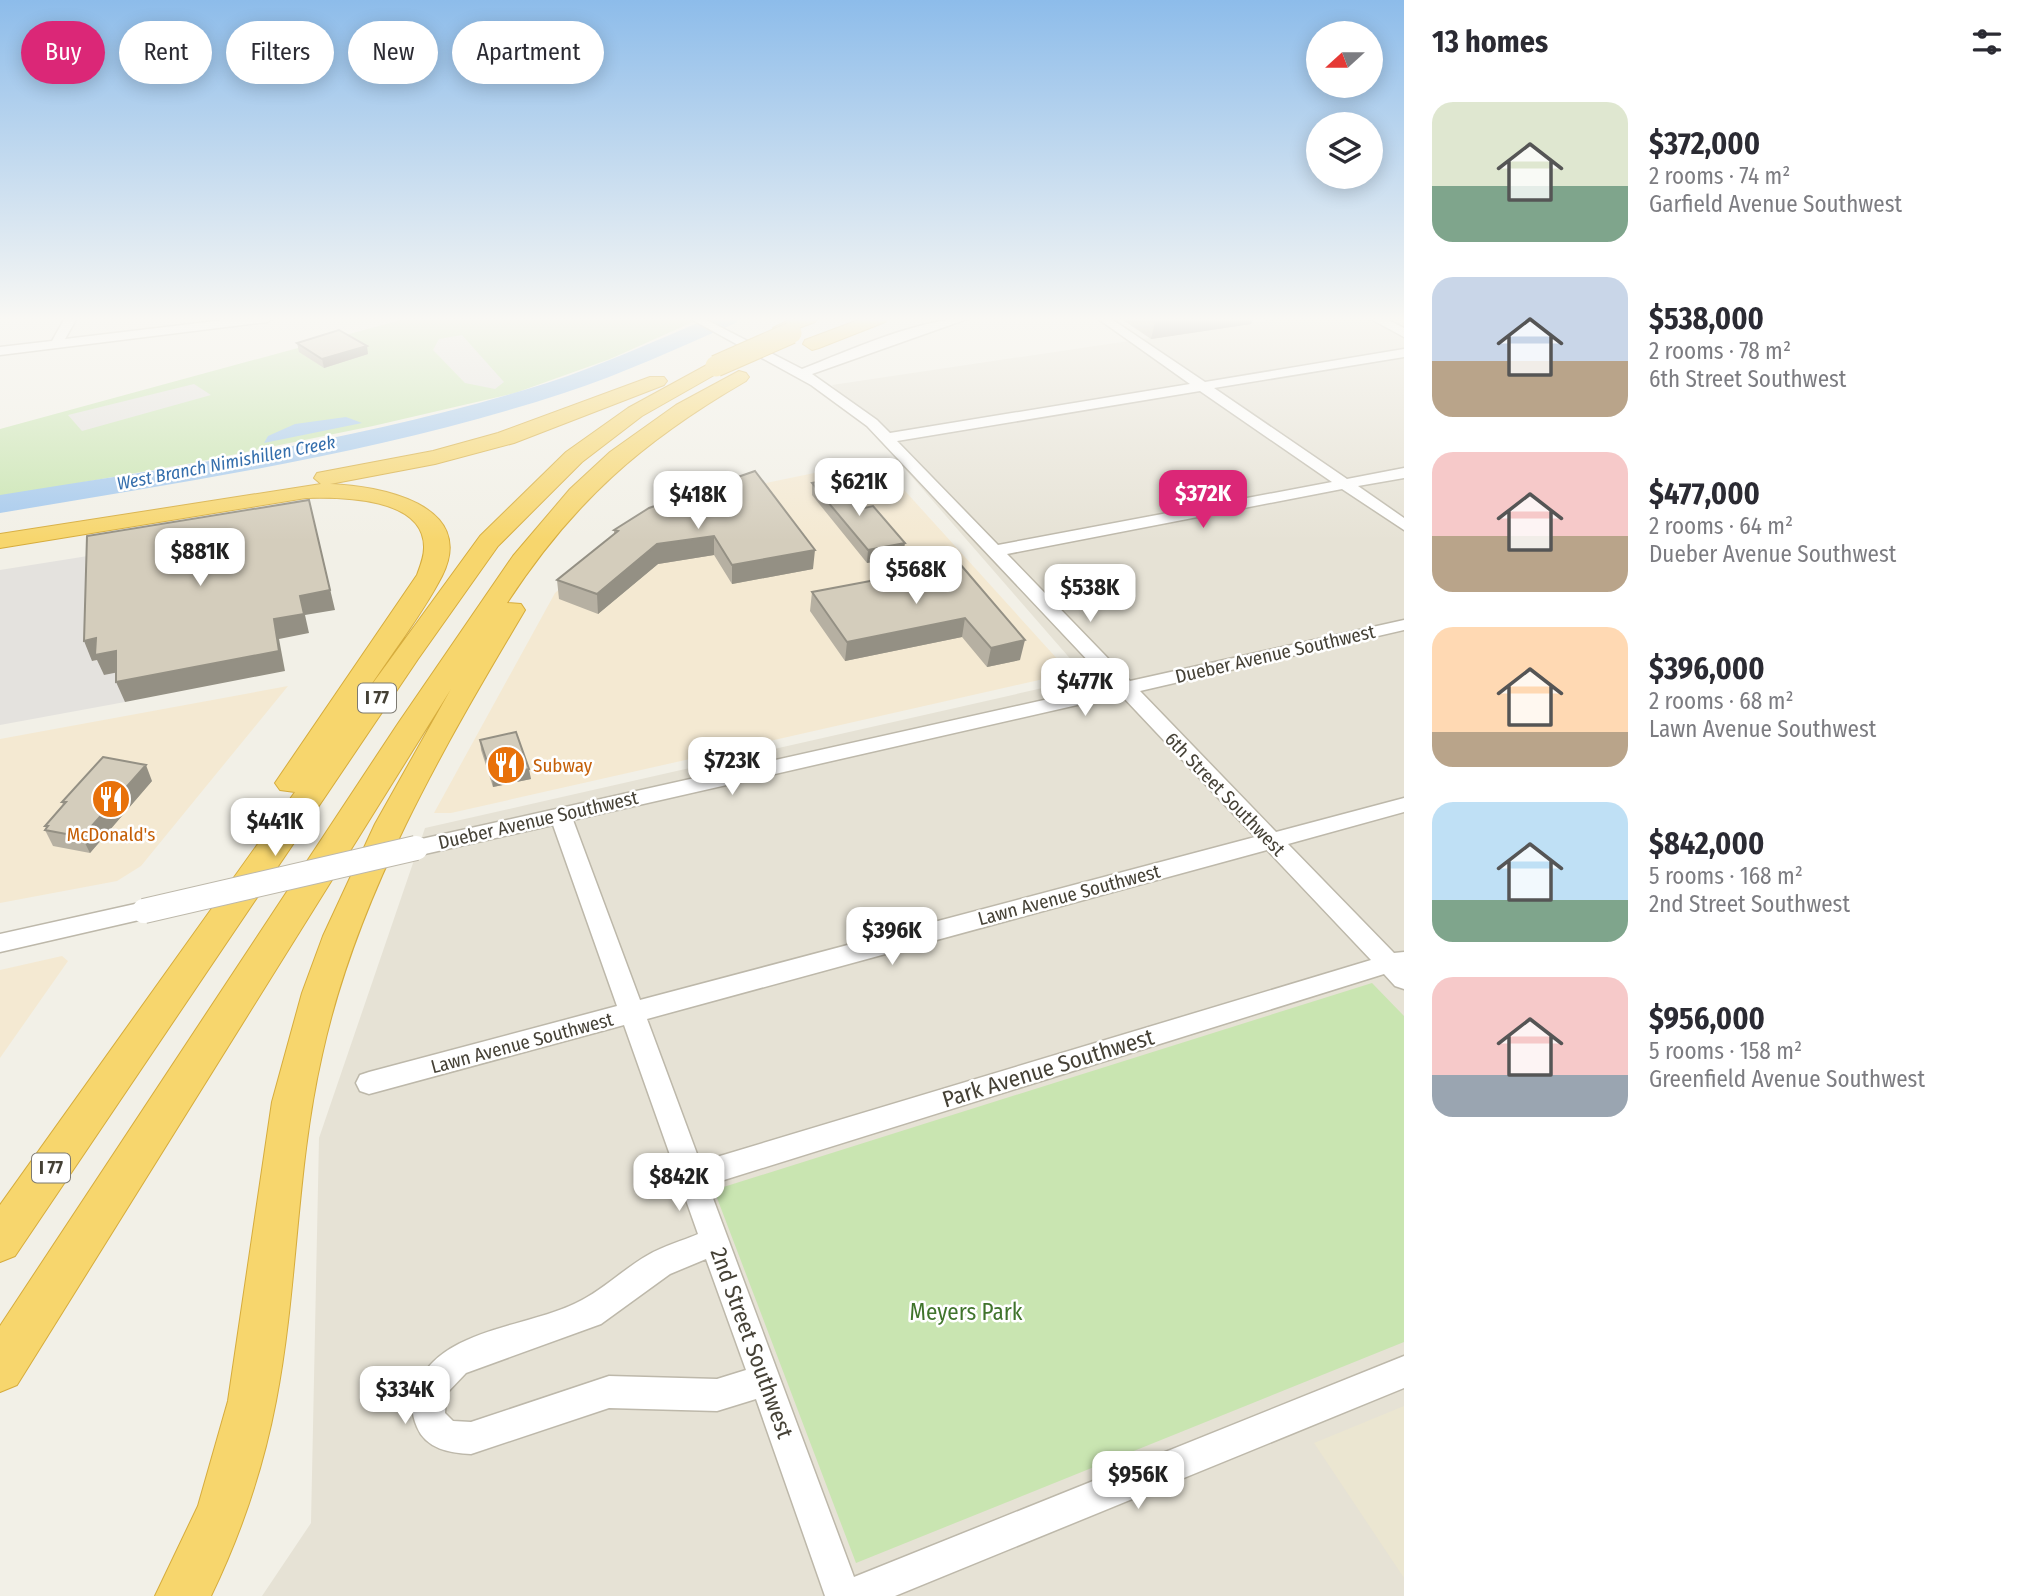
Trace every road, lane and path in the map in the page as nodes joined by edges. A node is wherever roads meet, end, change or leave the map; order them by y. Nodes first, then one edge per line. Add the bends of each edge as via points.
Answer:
1 (646, 392) edge
2 (672, 392) edge
3 (698, 392) edge
4 (830, 392) edge
5 (1162, 392) edge
6 (1211, 392) edge
7 (888, 438) junction
8 (1404, 472) edge
9 (1345, 484) junction
10 (562, 513) junction
11 (1404, 525) edge
12 (0, 532) edge
13 (0, 541) edge
14 (994, 551) junction
15 (1404, 625) edge
16 (1123, 689) junction
17 (1404, 806) edge
18 (560, 814) junction
19 (1269, 839) junction
20 (0, 943) edge
21 (1399, 967) edge
22 (633, 1014) junction
23 (369, 1083) dead end
24 (102, 1094) junction
25 (692, 1177) junction
26 (0, 1241) edge
27 (716, 1241) junction
28 (0, 1368) edge
29 (1404, 1373) edge
30 (766, 1380) junction
31 (182, 1596) edge
32 (843, 1596) edge
33 (851, 1596) edge

1 - 12 highway via 435,457
2 - 24 highway, I 77 via 643,407 573,457 489,541
3 - 10 highway, I 77 via 597,476
4 - 7 street, 6th Street Southwest
5 - 7 street
6 - 9 street
7 - 14 street, 6th Street Southwest
8 - 9 street
9 - 11 street
9 - 14 street
10 - 28 highway, I 77 via 478,623
10 - 31 highway via 543,559 398,804 352,905 303,1053 281,1162 263,1324 242,1448 220,1517
13 - 24 highway via 276,494 327,490 396,500 423,516 436,538 436,561 421,591 238,862
14 - 16 street, 6th Street Southwest
15 - 16 street, Dueber Avenue Southwest
16 - 18 street, Dueber Avenue Southwest
16 - 19 street, 6th Street Southwest
17 - 19 street, Lawn Avenue Southwest
18 - 20 street, Dueber Avenue Southwest, bridge
18 - 22 street, 2nd Street Southwest
19 - 21 street, 6th Street Southwest
19 - 22 street, Lawn Avenue Southwest
21 - 25 street, Park Avenue Southwest
22 - 23 street, Lawn Avenue Southwest
22 - 25 street, 2nd Street Southwest
24 - 26 highway, I 77
25 - 27 street, 2nd Street Southwest
27 - 30 street, 2nd Street Southwest
27 - 30 street via 660,1264 590,1313 443,1369 428,1395 432,1424 455,1439 471,1438 609,1392 717,1395
29 - 33 street
30 - 32 street, 2nd Street Southwest

